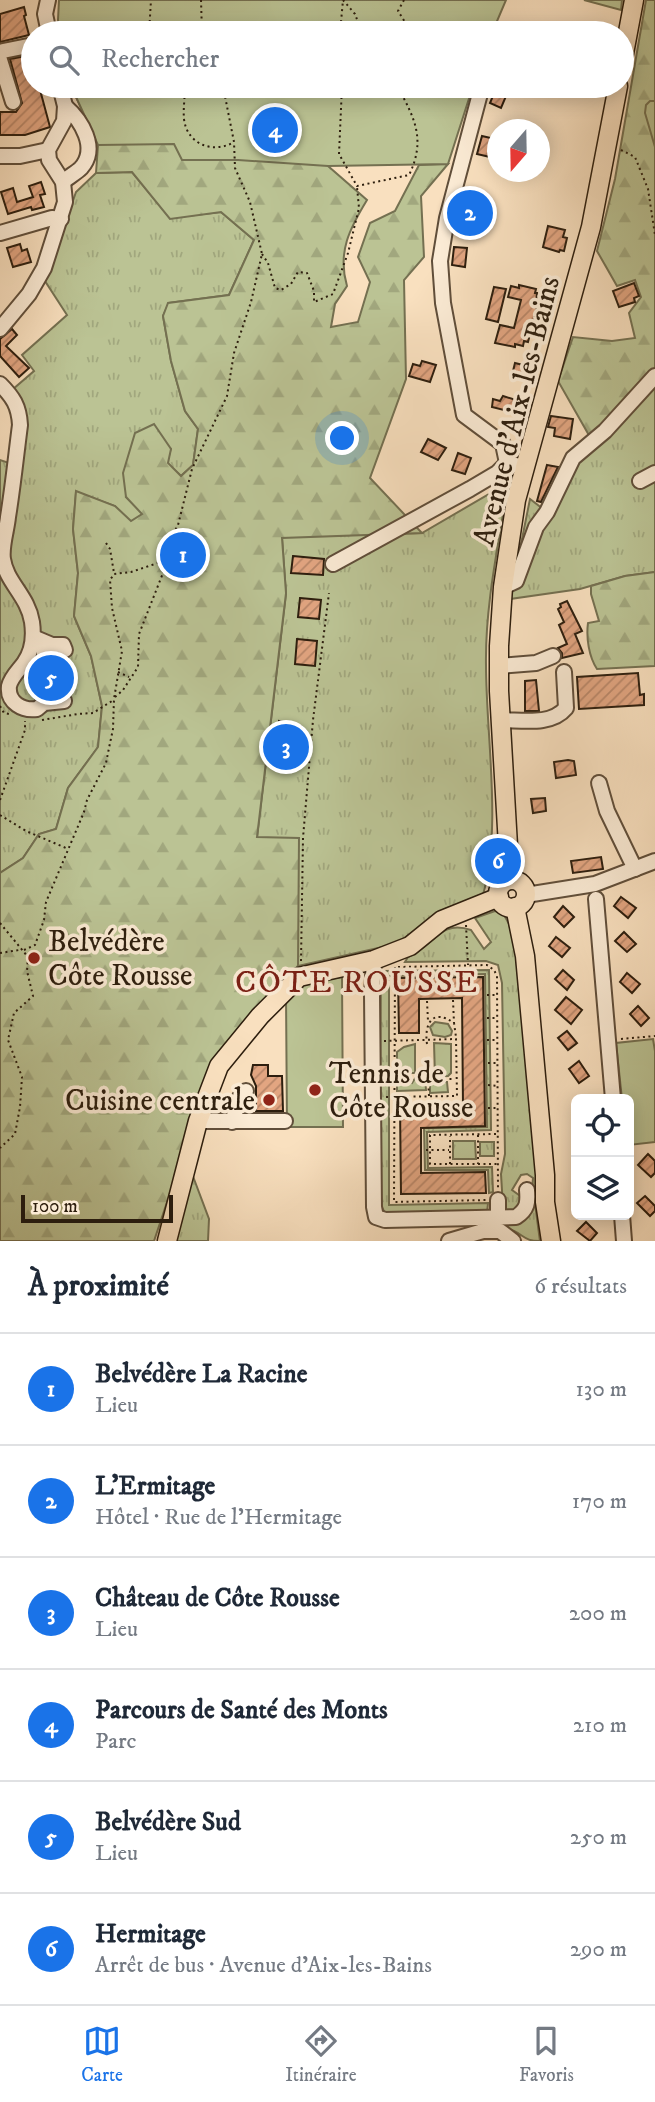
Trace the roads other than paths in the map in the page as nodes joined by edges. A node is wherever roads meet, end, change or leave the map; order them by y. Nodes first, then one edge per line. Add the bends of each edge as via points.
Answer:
1 (48, 0) edge
2 (634, 0) edge
3 (47, 21) edge
4 (630, 21) edge
5 (21, 47) edge
6 (0, 57) edge
7 (63, 98) edge
8 (479, 98) edge
9 (616, 98) edge
10 (13, 102) dead end
11 (65, 106) junction
12 (48, 150) junction
13 (0, 156) edge
14 (62, 182) junction
15 (61, 219) junction
16 (0, 233) edge
17 (0, 329) edge
18 (655, 376) edge
19 (0, 384) edge
20 (516, 465) junction
21 (655, 473) edge
22 (640, 481) dead end
23 (333, 564) dead end
24 (503, 587) junction
25 (38, 640) junction
26 (65, 650) dead end
27 (553, 656) dead end
28 (44, 659) dead end
29 (499, 666) junction
30 (564, 672) dead end
31 (64, 701) dead end
32 (501, 720) junction
33 (599, 783) dead end
34 (655, 861) edge
35 (635, 869) junction
36 (510, 880) junction
37 (499, 897) junction
38 (596, 899) dead end
39 (521, 901) junction
40 (374, 960) junction
41 (246, 1091) dead end
42 (613, 1094) edge
43 (198, 1121) junction
44 (285, 1121) dead end
45 (232, 1122) junction
46 (527, 1189) dead end
47 (498, 1200) road end
48 (498, 1217) junction
49 (622, 1220) edge
50 (167, 1241) edge
51 (449, 1241) edge
52 (513, 1241) edge
53 (551, 1241) edge
54 (624, 1241) edge

1 - 3 street
2 - 4 main road
5 - 6 street via 3,51
6 - 10 street
7 - 11 street
8 - 20 street via 447,218 440,261 443,303 464,415 503,443
9 - 20 main road, Avenue d'Aix-les-Bains via 592,227
11 - 12 street via 64,121
11 - 14 street via 81,124 88,147 79,170
12 - 13 street
12 - 14 street
14 - 15 street via 65,202
15 - 16 street
15 - 17 street via 44,268
18 - 24 street via 611,425 573,458 537,527 516,581
19 - 25 street via 13,397 20,425 2,559 10,580 25,598
20 - 23 street
20 - 24 main road, Avenue d'Aix-les-Bains via 516,500
21 - 22 street
24 - 29 main road, Avenue d'Aix-les-Bains
25 - 26 street via 63,645
25 - 28 street
25 - 31 street via 9,687 12,700 24,714 44,703
27 - 29 street via 536,663
29 - 32 main road, Avenue d'Aix-les-Bains
30 - 32 street via 566,708 561,713 544,721
32 - 36 main road, Avenue d'Aix-les-Bains
33 - 35 street
34 - 35 street
35 - 39 street via 595,884
36 - 37 main road via 501,884
36 - 39 main road via 522,884
37 - 39 main road via 504,905
37 - 40 main road via 442,920 410,946
38 - 42 street
39 - 53 main road
40 - 43 main road via 299,977 219,1066
40 - 48 street via 376,1217
41 - 45 street
43 - 45 street
43 - 50 main road
44 - 45 street
46 - 48 street via 524,1212
47 - 48 street
49 - 54 street
51 - 52 street via 483,1231 500,1231

